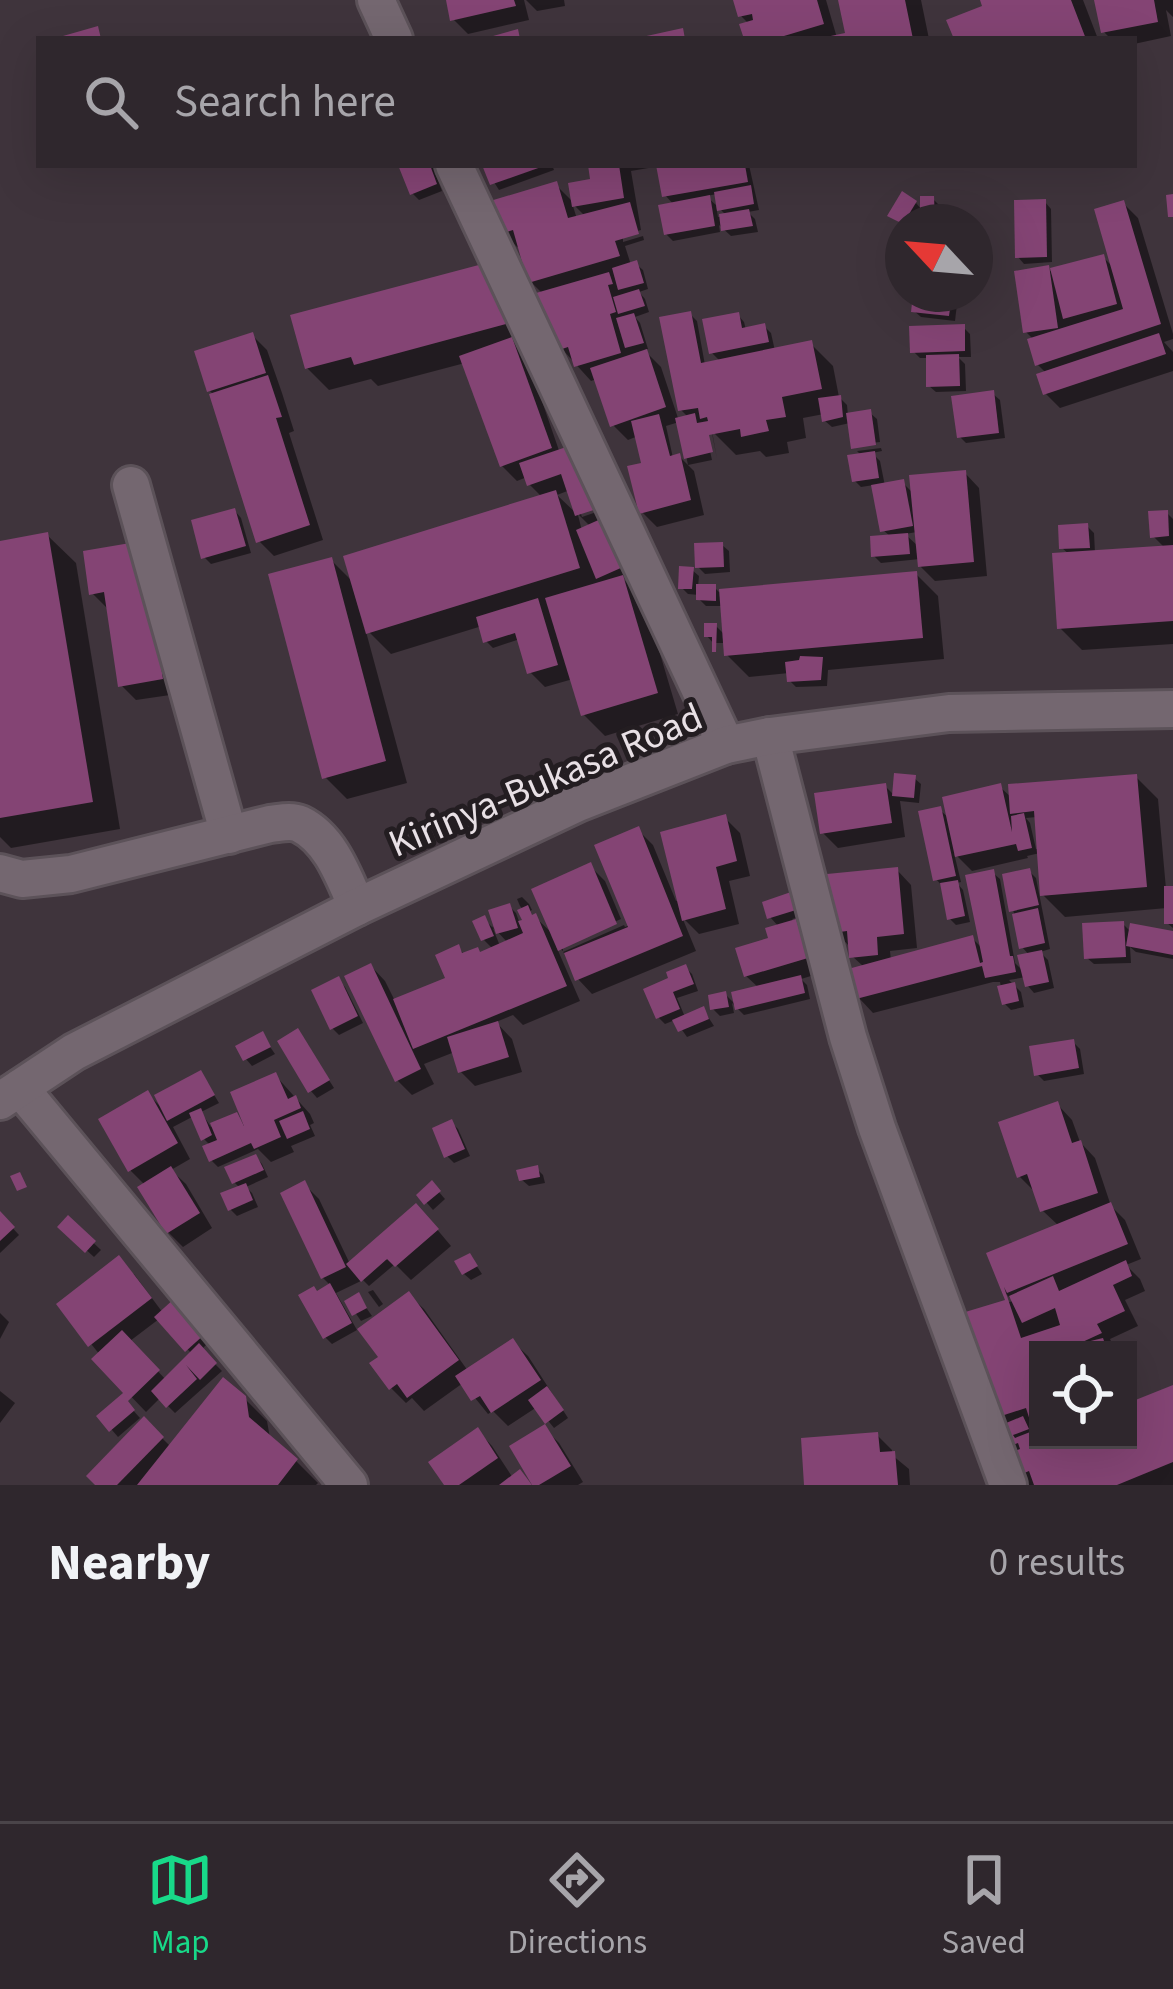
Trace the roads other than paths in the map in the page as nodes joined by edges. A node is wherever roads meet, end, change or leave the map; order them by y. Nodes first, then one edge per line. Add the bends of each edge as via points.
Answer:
1 (376, 0) edge
2 (393, 36) edge
3 (455, 168) edge
4 (131, 485) dead end
5 (1173, 709) edge
6 (770, 736) junction
7 (726, 745) junction
8 (229, 835) junction
9 (0, 873) edge
10 (357, 907) junction
11 (10, 1094) edge
12 (349, 1485) edge
13 (1008, 1485) edge

1 - 2 street
3 - 7 street
4 - 8 street
5 - 6 street, Kirinya-Bukasa Road via 949,713
6 - 7 street, Kirinya-Bukasa Road
6 - 13 street via 848,1036
7 - 10 street, Kirinya-Bukasa Road via 578,803
8 - 9 street via 71,874
8 - 10 street via 296,822 335,860
10 - 11 street, Kirinya-Bukasa Road via 74,1052
11 - 12 street

